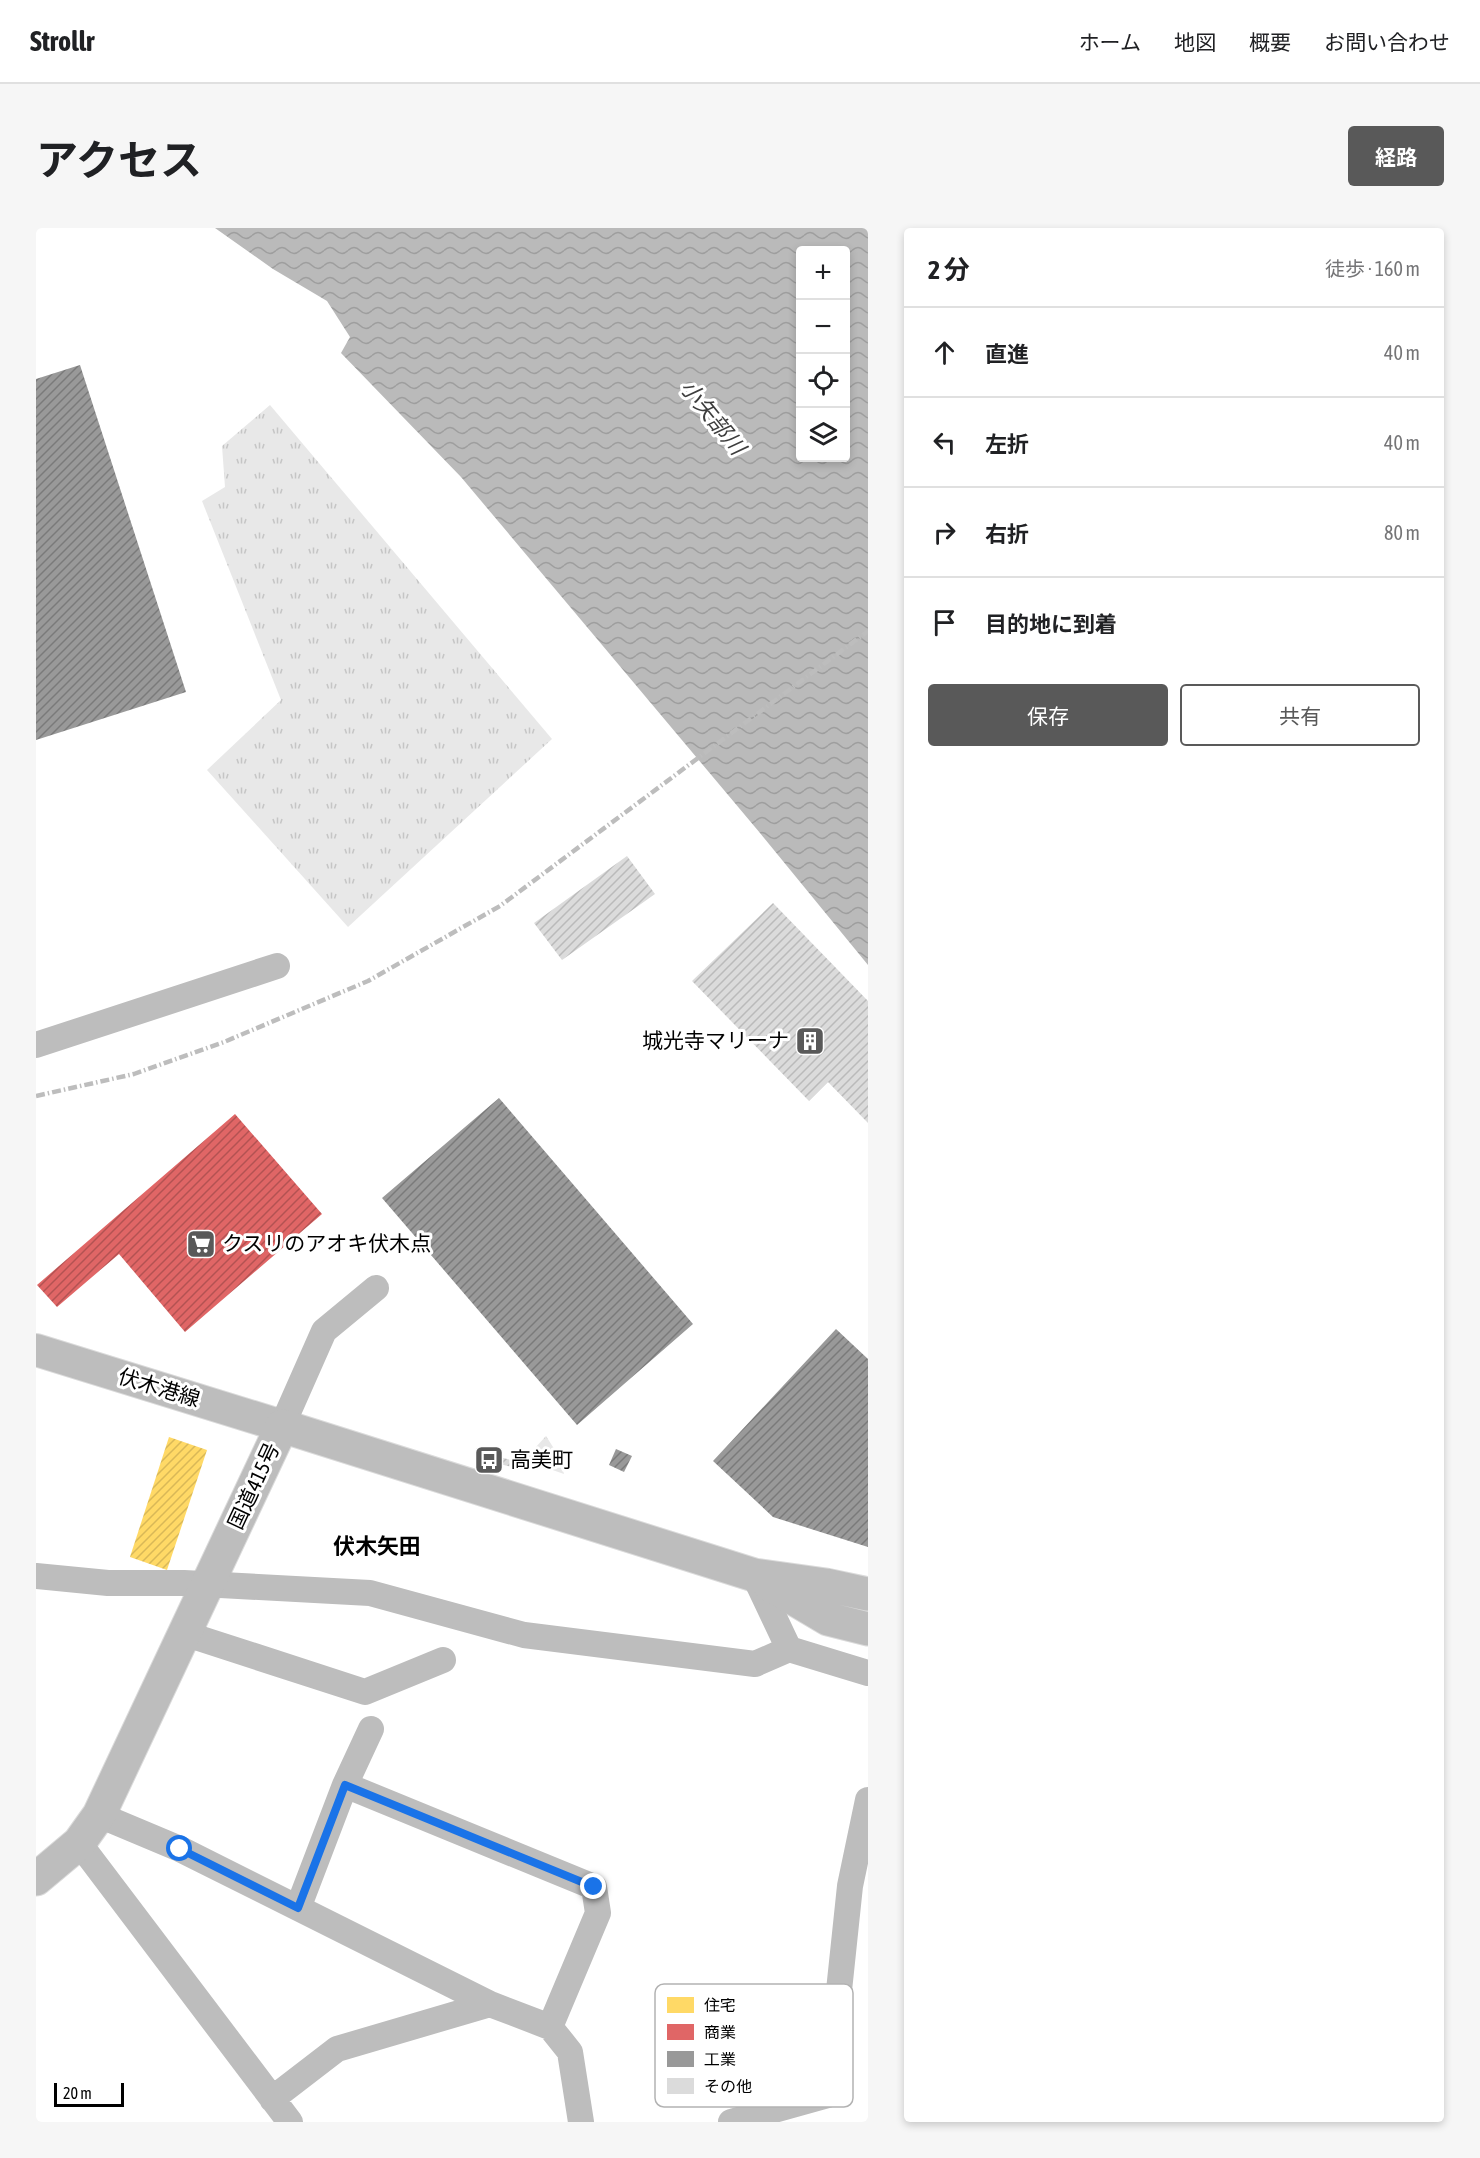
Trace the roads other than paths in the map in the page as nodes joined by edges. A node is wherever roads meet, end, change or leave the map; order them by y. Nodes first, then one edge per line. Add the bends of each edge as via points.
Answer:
1 (277, 966) dead end
2 (36, 1045) edge
3 (376, 1288) dead end
4 (36, 1350) edge
5 (282, 1426) junction
6 (754, 1575) junction
7 (36, 1576) edge
8 (208, 1583) junction
9 (868, 1594) edge
10 (868, 1629) edge
11 (183, 1633) junction
12 (789, 1649) junction
13 (443, 1660) dead end
14 (868, 1673) edge
15 (371, 1729) dead end
16 (345, 1785) junction
17 (868, 1800) edge
18 (99, 1815) junction
19 (79, 1843) junction
20 (36, 1879) edge
21 (298, 1908) junction
22 (840, 1984) edge
23 (490, 2004) junction
24 (550, 2027) junction
25 (272, 2099) junction
26 (785, 2107) edge
27 (290, 2122) edge
28 (581, 2122) edge
29 (731, 2122) edge

1 - 2 street
3 - 5 street via 324,1331
4 - 5 main road, 伏木港線
5 - 6 highway, 国道415号
5 - 8 highway, 国道415号
6 - 9 highway, 国道415号
6 - 10 highway, 国道415号 via 828,1618
6 - 12 street
7 - 8 street via 108,1583
8 - 11 highway, 国道415号
8 - 12 street via 370,1593 524,1635 755,1664
11 - 13 street via 365,1692
11 - 18 highway, 国道415号
12 - 14 street
15 - 16 street
16 - 21 street
16 - 24 street via 594,1887 598,1913
17 - 22 street via 850,1886
18 - 19 highway, 国道415号
18 - 21 street via 180,1849
19 - 20 highway, 国道415号
19 - 25 street
21 - 23 street
23 - 24 street
23 - 25 street via 337,2049
24 - 28 street via 570,2052
25 - 27 street
26 - 29 street

